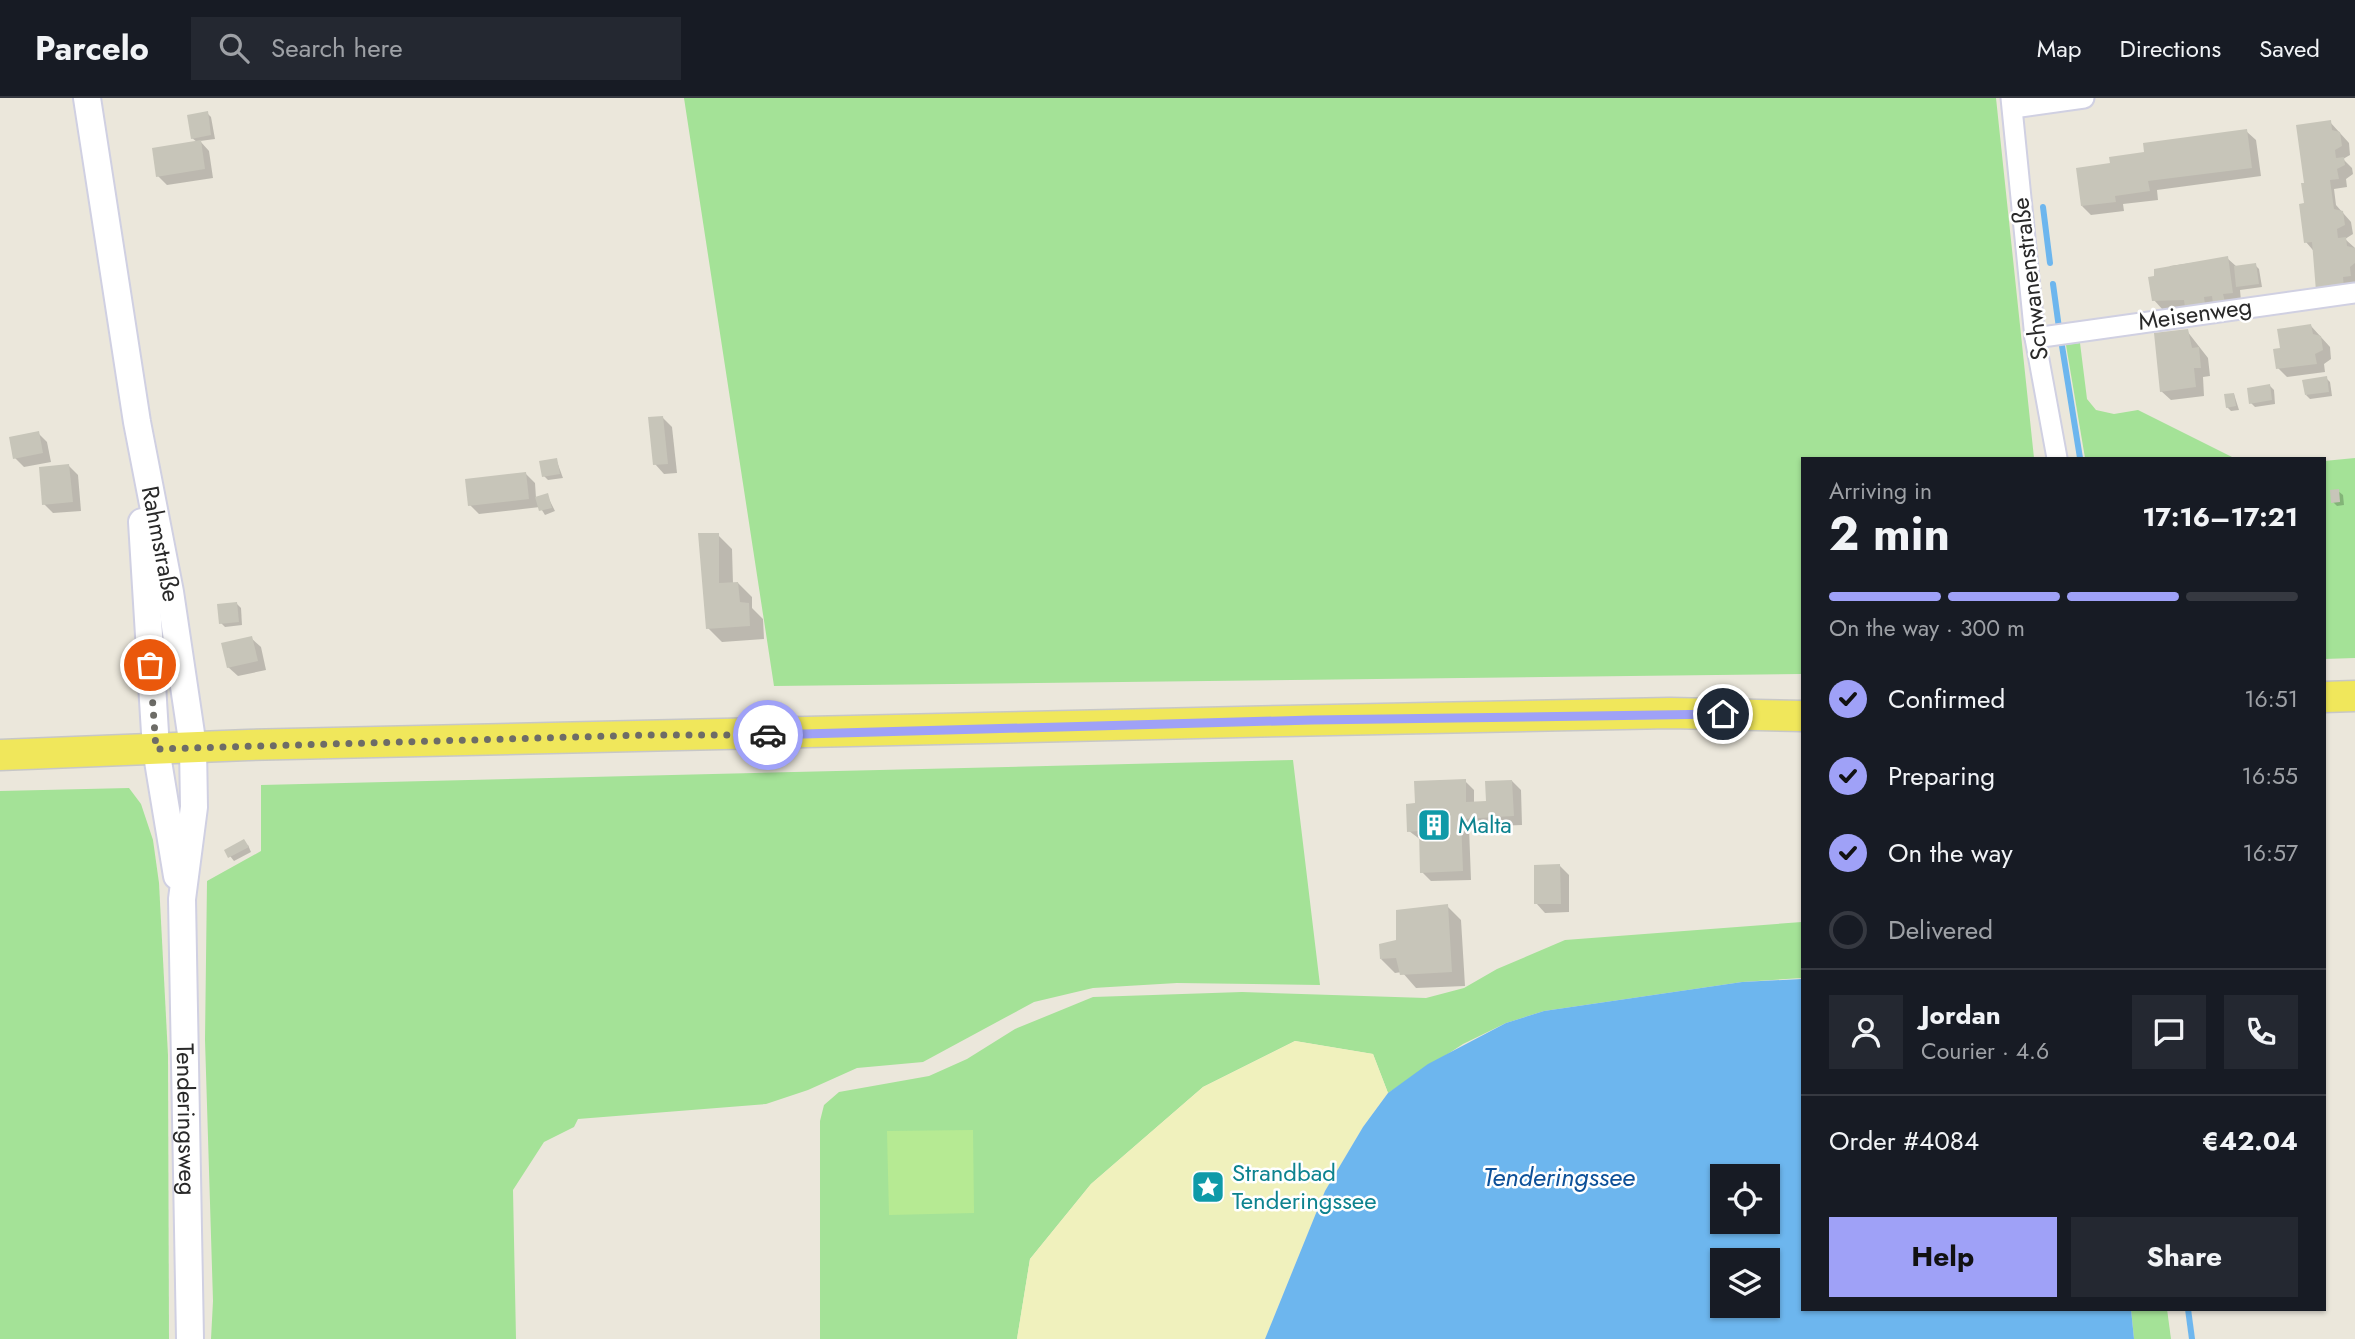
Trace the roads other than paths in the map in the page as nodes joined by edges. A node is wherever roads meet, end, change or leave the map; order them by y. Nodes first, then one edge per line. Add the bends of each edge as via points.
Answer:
1 (87, 98) edge
2 (2084, 98) edge
3 (2012, 103) edge
4 (2355, 293) edge
5 (2035, 338) junction
6 (136, 422) junction
7 (2057, 457) edge
8 (2355, 696) edge
9 (2326, 697) edge
10 (1801, 705) edge
11 (1670, 713) junction
12 (1801, 716) edge
13 (193, 747) junction
14 (156, 749) junction
15 (0, 755) edge
16 (182, 899) junction
17 (190, 1339) edge

1 - 6 main road, Rahmstraße
2 - 3 street
3 - 5 street, Schwanenstraße
4 - 5 street, Meisenweg
5 - 7 street, Schwanenstraße
6 - 13 main road, Rahmstraße via 170,592
6 - 14 main road, Rahmstraße
8 - 9 main road
10 - 11 main road
11 - 12 main road
11 - 13 main road
13 - 14 main road
13 - 16 main road, Tenderingsweg via 194,807
14 - 15 main road
14 - 16 main road, Tenderingsweg
16 - 17 main road, Tenderingsweg

